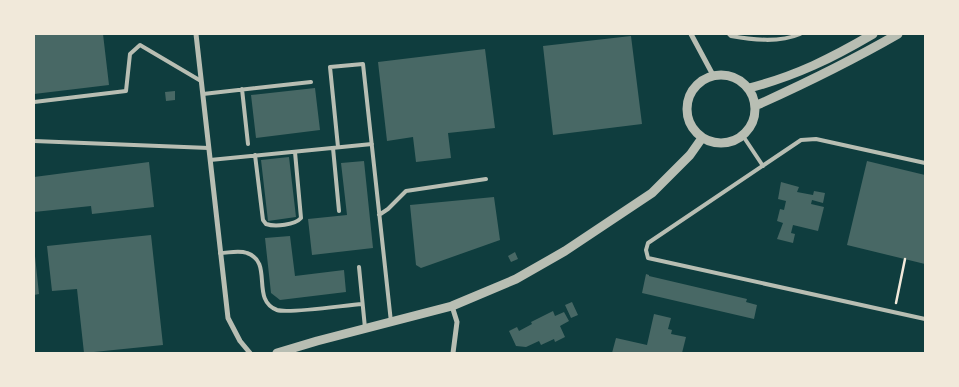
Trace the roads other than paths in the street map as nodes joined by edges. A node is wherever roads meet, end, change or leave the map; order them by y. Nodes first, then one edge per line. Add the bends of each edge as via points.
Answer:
1 (196, 34) edge
2 (691, 34) edge
3 (729, 34) edge
4 (800, 34) edge
5 (873, 34) edge
6 (898, 34) edge
7 (713, 75) junction
8 (201, 81) junction
9 (311, 82) dead end
10 (749, 88) junction
11 (242, 89) junction
12 (203, 94) junction
13 (34, 102) edge
14 (756, 106) junction
15 (743, 136) junction
16 (702, 138) junction
17 (34, 140) edge
18 (248, 144) dead end
19 (372, 144) junction
20 (338, 147) junction
21 (209, 148) junction
22 (332, 148) junction
23 (295, 152) junction
24 (255, 155) junction
25 (210, 160) junction
26 (925, 163) edge
27 (763, 166) junction
28 (486, 179) dead end
29 (339, 211) dead end
30 (379, 215) junction
31 (220, 253) junction
32 (359, 267) dead end
33 (362, 304) junction
34 (452, 306) junction
35 (925, 319) edge
36 (390, 322) junction
37 (365, 328) junction
38 (250, 353) edge
39 (278, 353) edge
40 (453, 353) edge

1 - 8 street
2 - 7 street
3 - 4 lane via 755,41
5 - 10 street via 808,69
6 - 14 street via 849,62
7 - 10 street via 726,74
7 - 16 street via 694,87 688,97 686,109 691,125
8 - 12 street
8 - 13 lane via 140,45 130,54 126,91
9 - 11 lane
10 - 14 street
11 - 12 lane
11 - 18 lane
12 - 21 street
14 - 15 street via 753,122
15 - 16 street via 723,143
15 - 27 lane
16 - 34 street via 690,155 652,193 565,251 516,279
17 - 21 lane
19 - 20 lane
19 - 20 lane via 363,64 330,67
19 - 30 lane
20 - 22 lane
21 - 25 street
22 - 23 lane
22 - 29 lane
23 - 24 lane
23 - 24 lane via 301,218 296,222 272,226 263,220
24 - 25 lane
25 - 31 street
26 - 27 lane via 816,139 802,140
27 - 35 lane via 648,243 648,258
28 - 30 lane via 406,191
30 - 36 lane
31 - 33 lane via 246,252 255,258 260,266 264,297 276,310
31 - 38 street via 228,318
32 - 33 lane
33 - 37 lane
34 - 36 street
34 - 40 street via 457,322
36 - 37 street
37 - 39 street

